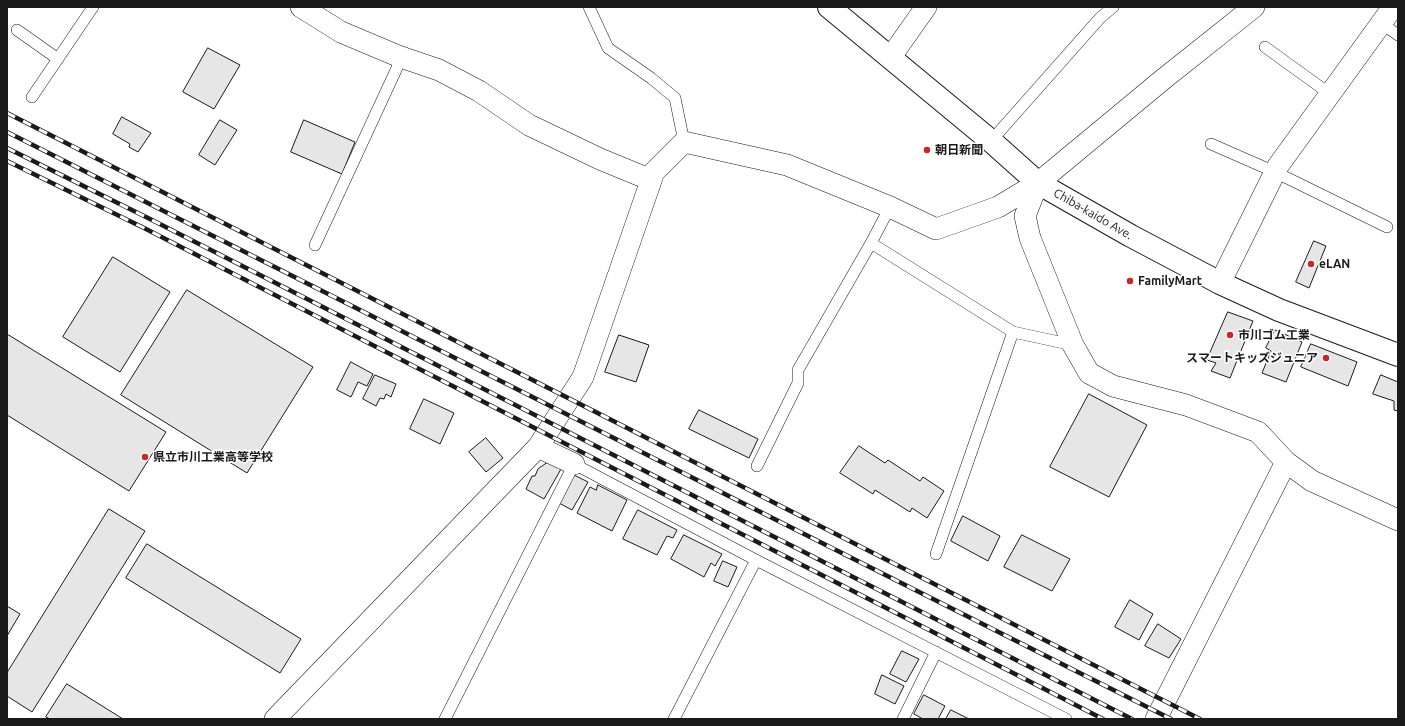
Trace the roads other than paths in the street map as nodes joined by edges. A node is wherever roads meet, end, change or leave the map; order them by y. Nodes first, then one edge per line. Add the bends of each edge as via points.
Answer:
1 (93, 7) edge
2 (301, 7) edge
3 (590, 7) edge
4 (829, 7) edge
5 (926, 7) edge
6 (1113, 7) edge
7 (1254, 7) edge
8 (1387, 15) edge
9 (17, 30) dead end
10 (1398, 35) edge
11 (1265, 47) dead end
12 (402, 57) junction
13 (890, 58) junction
14 (58, 59) junction
15 (1330, 94) junction
16 (32, 97) dead end
17 (991, 141) junction
18 (684, 142) junction
19 (1211, 144) dead end
20 (1275, 172) junction
21 (651, 180) junction
22 (1038, 183) junction
23 (890, 207) junction
24 (1387, 227) dead end
25 (871, 243) junction
26 (315, 245) dead end
27 (1220, 283) junction
28 (1013, 332) junction
29 (1073, 345) junction
30 (1398, 355) edge
31 (538, 446) junction
32 (1286, 462) junction
33 (574, 464) junction
34 (757, 466) dead end
35 (1398, 520) edge
36 (936, 554) dead end
37 (756, 560) junction
38 (936, 652) junction
39 (275, 719) edge
40 (445, 719) edge
41 (674, 719) edge
42 (903, 719) edge
43 (1066, 719) edge
44 (1156, 719) edge

1 - 14 lane
2 - 12 street via 341,32
3 - 18 lane via 608,48 675,98
4 - 13 highway, Chiba-kaido Ave.
5 - 13 street
6 - 17 lane
7 - 22 street
8 - 10 lane
8 - 15 street
9 - 14 lane
11 - 15 lane
12 - 21 street via 439,70 479,91 529,125
12 - 26 lane
13 - 17 highway, Chiba-kaido Ave.
14 - 16 lane
15 - 20 street
17 - 22 highway, Chiba-kaido Ave.
18 - 21 street via 654,172
18 - 23 street via 787,164
19 - 20 lane
20 - 24 lane
20 - 27 street
21 - 31 street via 583,376
22 - 23 street via 998,207 936,229
22 - 27 highway, Chiba-kaido Ave. via 1130,236
22 - 29 street via 1025,216 1030,238
23 - 25 lane
25 - 28 lane
25 - 34 lane via 798,370 798,383
27 - 30 highway, Chiba-kaido Ave. via 1279,310
28 - 29 lane
28 - 36 lane
29 - 32 street via 1089,373 1113,386 1186,405 1258,432
31 - 33 street
31 - 39 street
32 - 35 street via 1312,481
32 - 44 street
33 - 37 lane
33 - 40 lane
37 - 38 lane
37 - 41 lane
38 - 42 lane
38 - 43 lane

